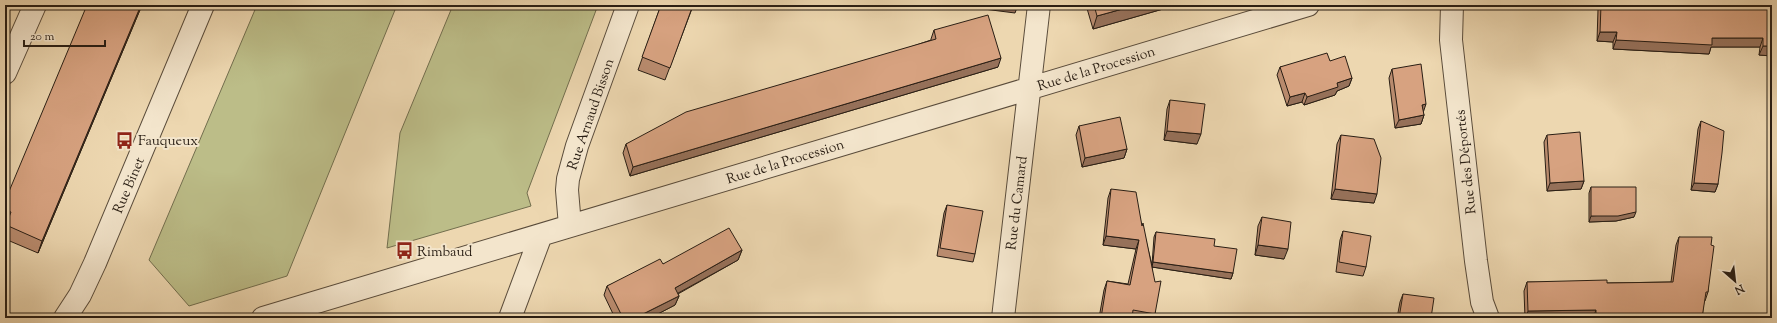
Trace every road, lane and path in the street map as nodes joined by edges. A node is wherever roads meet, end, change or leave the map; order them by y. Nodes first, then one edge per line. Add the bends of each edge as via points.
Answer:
1 (34, 5) edge
2 (204, 5) edge
3 (628, 5) edge
4 (1039, 5) edge
5 (1308, 5) edge
6 (1452, 5) edge
7 (5, 73) edge
8 (1030, 88) junction
9 (570, 226) junction
10 (541, 235) junction
11 (71, 316) edge
12 (263, 318) edge
13 (510, 318) edge
14 (1003, 318) edge
15 (1488, 318) edge

1 - 7 street
2 - 11 street, Rue Binet via 96,263
3 - 9 street, Rue Arnaud Bisson via 577,146 568,179
4 - 8 street, Rue du Camard
5 - 8 street, Rue de la Procession
6 - 15 street, Rue des Déportés via 1451,40 1475,254 1482,302
8 - 9 street, Rue de la Procession
8 - 14 street, Rue du Camard
9 - 10 street, Rue de la Procession
10 - 12 street, Rue de la Procession
10 - 13 street

